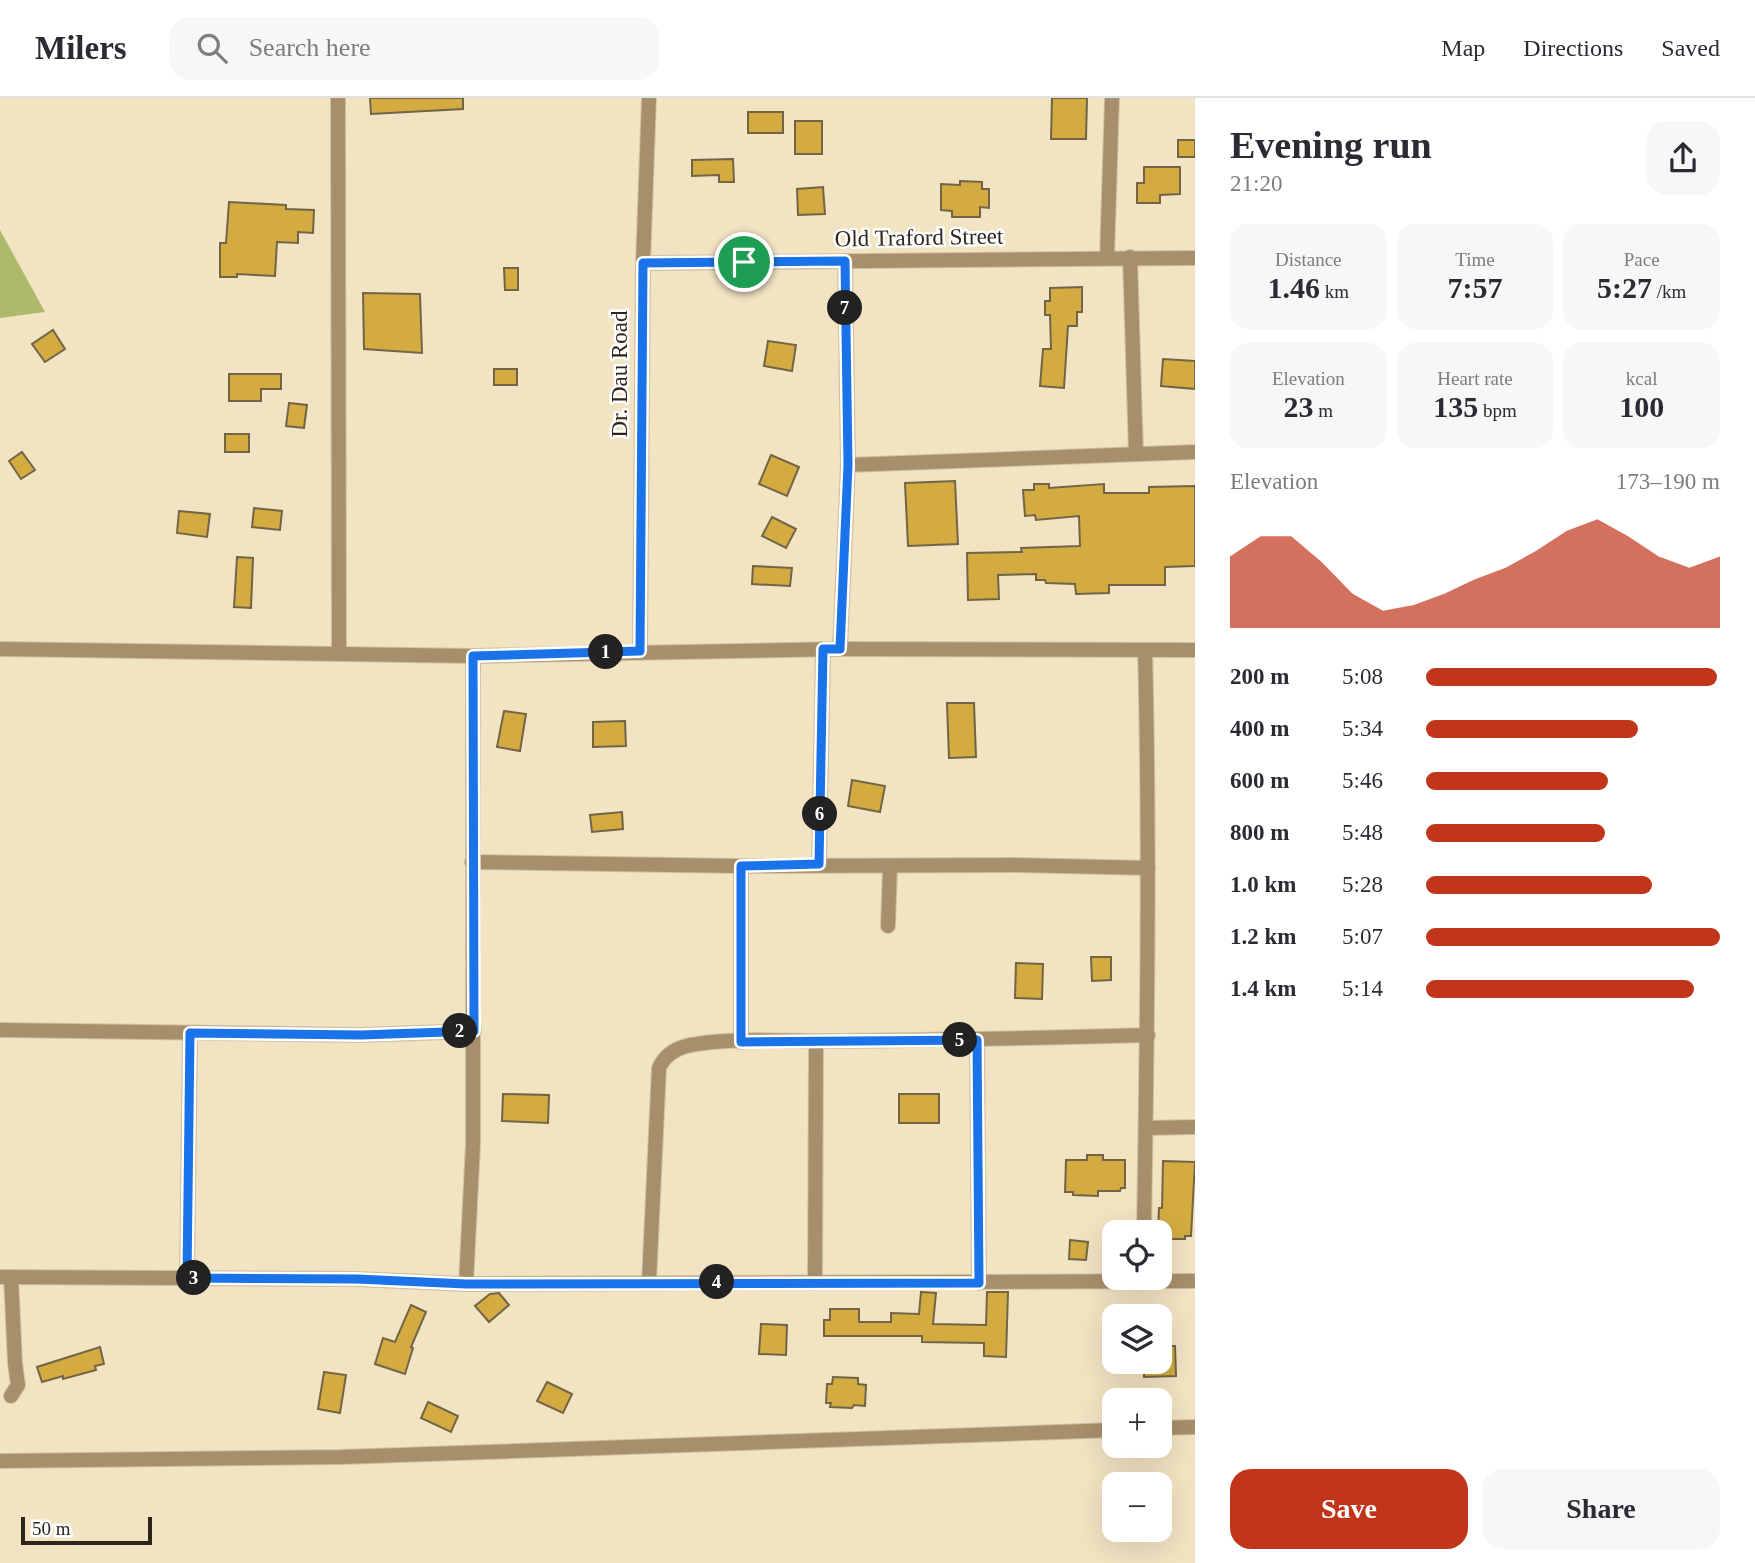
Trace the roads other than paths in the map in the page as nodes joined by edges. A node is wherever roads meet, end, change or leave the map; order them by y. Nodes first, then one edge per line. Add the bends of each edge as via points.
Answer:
1 (338, 98) edge
2 (649, 98) edge
3 (1112, 98) edge
4 (1107, 257) junction
5 (1130, 257) junction
6 (1195, 258) edge
7 (845, 261) junction
8 (643, 263) junction
9 (1195, 452) edge
10 (1136, 453) junction
11 (848, 465) junction
12 (0, 649) edge
13 (823, 649) junction
14 (840, 649) junction
15 (1145, 650) junction
16 (1195, 650) edge
17 (640, 651) junction
18 (339, 653) junction
19 (473, 656) junction
20 (472, 862) junction
21 (819, 864) junction
22 (741, 866) junction
23 (890, 867) junction
24 (1148, 868) junction
25 (888, 926) dead end
26 (0, 1030) edge
27 (474, 1031) junction
28 (190, 1033) junction
29 (1148, 1035) junction
30 (977, 1040) junction
31 (741, 1042) junction
32 (816, 1042) junction
33 (1195, 1127) edge
34 (1146, 1128) junction
35 (1144, 1220) edge
36 (6, 1277) edge
37 (187, 1278) junction
38 (1102, 1280) edge
39 (1172, 1281) edge
40 (649, 1282) junction
41 (1195, 1282) edge
42 (815, 1283) junction
43 (979, 1283) junction
44 (466, 1284) junction
45 (11, 1396) dead end
46 (1195, 1427) edge
47 (1172, 1428) edge
48 (1102, 1430) edge
49 (0, 1461) edge

1 - 18 street
2 - 8 street, Dr. Dau Road
3 - 4 street
4 - 5 street, Old Traford Street
4 - 7 street, Old Traford Street
5 - 6 street, Old Traford Street
5 - 10 street
7 - 8 street, Old Traford Street
7 - 11 street
8 - 17 street, Dr. Dau Road
9 - 10 street
10 - 11 street
11 - 14 street
12 - 18 street
13 - 14 street
13 - 17 street
13 - 21 street
14 - 15 street
15 - 16 street
15 - 24 street
17 - 19 street
18 - 19 street
19 - 20 street
20 - 22 street
20 - 27 street
21 - 22 street
21 - 23 street
22 - 31 street
23 - 24 street
23 - 25 street
24 - 29 street
26 - 28 street
27 - 28 street
27 - 44 street
28 - 37 street
29 - 30 street
29 - 34 street
30 - 32 street
30 - 43 street
31 - 32 street
31 - 40 street via 697,1044 673,1051 659,1068
32 - 42 street
33 - 34 street
34 - 35 street
36 - 37 street
36 - 45 street via 18,1385
37 - 44 street
38 - 43 street
39 - 41 street
40 - 42 street
40 - 44 street
42 - 43 street
46 - 47 street
48 - 49 street via 342,1457

